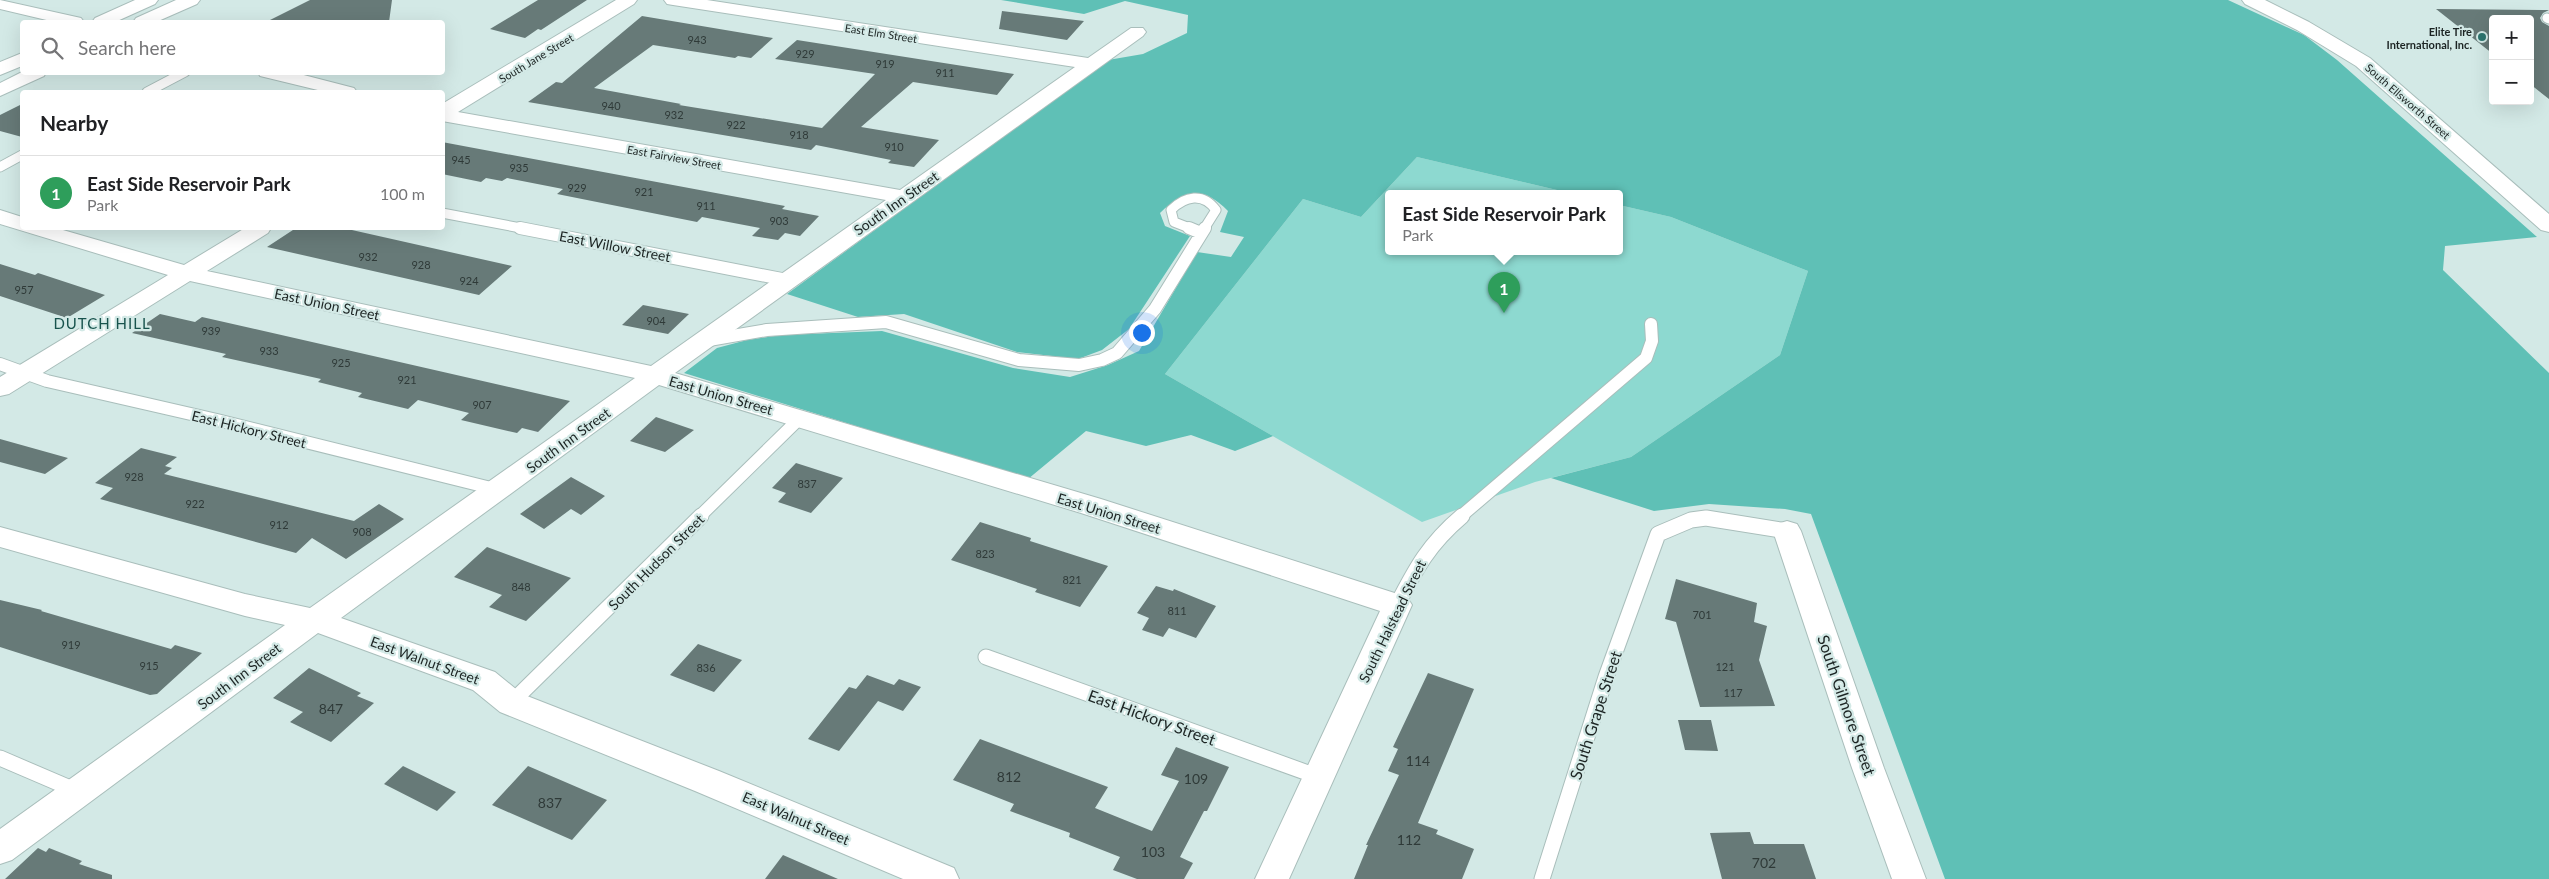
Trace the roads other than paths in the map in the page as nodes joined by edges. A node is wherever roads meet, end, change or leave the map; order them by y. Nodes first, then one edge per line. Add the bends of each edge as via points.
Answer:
1 (149, 0) edge
2 (191, 0) edge
3 (628, 0) edge
4 (673, 0) edge
5 (2251, 0) edge
6 (0, 4) edge
7 (66, 20) edge
8 (105, 20) edge
9 (146, 20) edge
10 (1137, 32) dead end
11 (20, 60) edge
12 (1089, 64) junction
13 (0, 69) edge
14 (31, 75) edge
15 (179, 75) edge
16 (279, 75) edge
17 (0, 90) edge
18 (151, 90) edge
19 (338, 90) edge
20 (445, 112) edge
21 (445, 115) edge
22 (20, 157) edge
23 (0, 167) edge
24 (905, 196) junction
25 (445, 214) edge
26 (0, 216) edge
27 (20, 223) edge
28 (2549, 225) edge
29 (41, 230) edge
30 (257, 230) edge
31 (1201, 233) dead end
32 (186, 273) junction
33 (787, 280) junction
34 (1652, 324) dead end
35 (704, 341) junction
36 (0, 364) edge
37 (25, 372) junction
38 (655, 376) junction
39 (0, 388) edge
40 (799, 418) junction
41 (499, 490) junction
42 (1787, 531) joint
43 (0, 537) edge
44 (1397, 605) junction
45 (314, 620) junction
46 (986, 657) dead end
47 (511, 703) junction
48 (0, 758) edge
49 (1318, 778) junction
50 (79, 792) junction
51 (0, 849) edge
52 (942, 879) edge
53 (1272, 879) edge
54 (1542, 879) edge
55 (1909, 879) edge

1 - 8 street
2 - 9 street
3 - 20 street, South Jane Street
4 - 12 street, East Elm Street
5 - 28 street, South Ellsworth Street via 2363,62
6 - 7 street
10 - 12 street, South Inn Street
11 - 13 street
12 - 24 street, South Inn Street
14 - 17 street
15 - 18 lane
16 - 19 street
21 - 24 street, East Fairview Street
22 - 23 lane
24 - 33 street, South Inn Street
25 - 33 lane, East Willow Street
26 - 27 street
29 - 32 street, East Union Street
30 - 32 street
31 - 35 lane via 1140,328 1117,353 1079,365 1018,360 886,322 777,329
32 - 37 street
32 - 38 street, East Union Street
33 - 35 street, South Inn Street
34 - 44 lane, South Halstead Street via 1652,341 1646,358 1443,532 1420,559
35 - 38 street, South Inn Street
36 - 37 lane, East Hickory Street
37 - 39 street
37 - 41 lane, East Hickory Street via 47,381
38 - 40 street, East Union Street
38 - 41 street, South Inn Street
40 - 44 street, East Union Street via 1091,506
40 - 47 lane, South Hudson Street
41 - 45 street, South Inn Street
42 - 54 lane, South Grape Street via 1706,518 1692,520 1658,534 1603,686
42 - 55 street, South Gilmore Street
43 - 45 street, East Walnut Street via 245,605
44 - 49 street, South Halstead Street
45 - 47 street, East Walnut Street via 484,681
45 - 50 street, South Inn Street
46 - 49 lane, East Hickory Street
47 - 52 street, East Walnut Street
48 - 50 lane
49 - 53 street, South Halstead Street
50 - 51 street, South Inn Street

